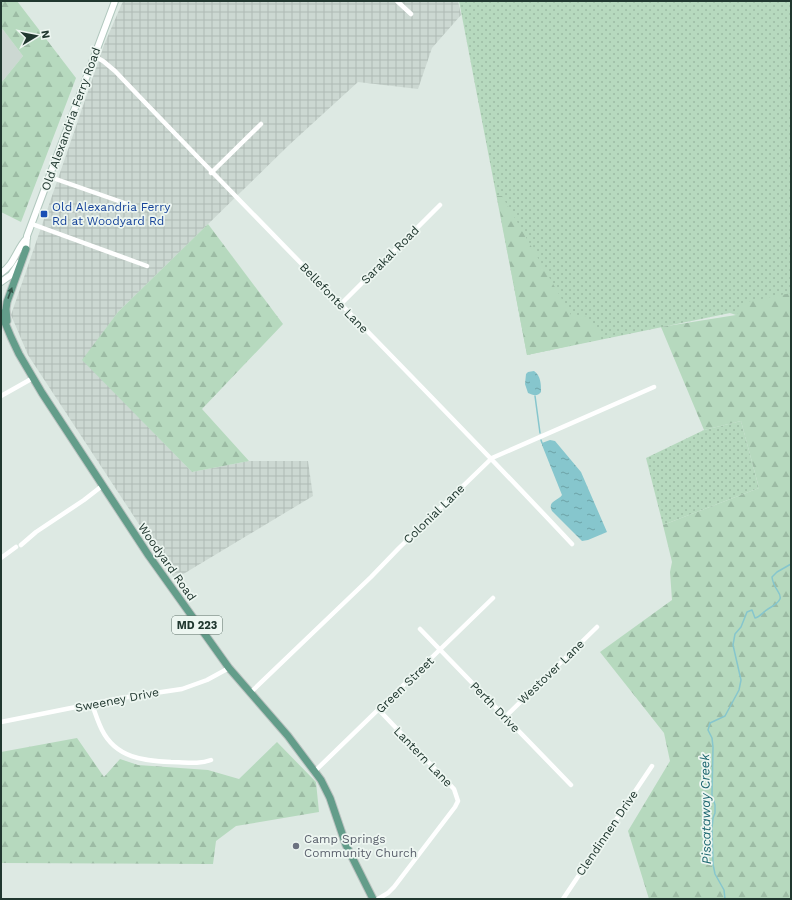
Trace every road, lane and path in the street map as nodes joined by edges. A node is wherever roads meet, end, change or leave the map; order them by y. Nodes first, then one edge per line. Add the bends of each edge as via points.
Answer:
1 (115, 1) edge
2 (397, 1) edge
3 (411, 14) dead end
4 (94, 56) junction
5 (261, 124) dead end
6 (211, 173) junction
7 (50, 177) junction
8 (130, 205) dead end
9 (440, 205) dead end
10 (32, 224) junction
11 (27, 238) junction
12 (26, 249) junction
13 (147, 266) dead end
14 (1, 273) edge
15 (1, 282) edge
16 (340, 304) junction
17 (1, 312) edge
18 (1, 318) edge
19 (8, 331) junction
20 (33, 378) junction
21 (654, 387) dead end
22 (1, 396) edge
23 (492, 458) junction
24 (102, 486) junction
25 (572, 544) dead end
26 (21, 545) dead end
27 (16, 547) dead end
28 (1, 558) edge
29 (493, 598) dead end
30 (597, 627) dead end
31 (420, 629) dead end
32 (440, 650) junction
33 (229, 668) junction
34 (250, 693) junction
35 (92, 704) junction
36 (378, 710) junction
37 (505, 717) junction
38 (1, 722) edge
39 (211, 760) dead end
40 (652, 766) dead end
41 (315, 771) junction
42 (571, 785) dead end
43 (373, 899) edge
44 (378, 899) edge
45 (563, 899) edge

1 - 4 main road, Old Alexandria Ferry Road
2 - 3 street
4 - 6 street, Bellefonte Lane via 115,71
4 - 7 main road, Old Alexandria Ferry Road
5 - 6 street
6 - 16 street, Bellefonte Lane
7 - 8 street
7 - 10 main road, Old Alexandria Ferry Road
9 - 16 street, Sarakal Road
10 - 11 main road, Old Alexandria Ferry Road
10 - 13 street
11 - 12 main road, Old Alexandria Ferry Road
11 - 14 main road, Old Alexandria Ferry Road via 21,244 12,263
12 - 15 main road, Old Alexandria Ferry Road via 14,271
19 -> 12 main road via 7,302
16 - 23 street, Bellefonte Lane
17 - 19 main road, Woodyard Road / MD 223
18 - 19 main road
19 - 20 main road, Woodyard Road / MD 223
20 - 22 street
20 - 24 main road, Woodyard Road / MD 223
21 - 23 street, Colonial Lane
23 - 25 street, Bellefonte Lane
23 - 34 street, Colonial Lane
24 - 26 street
24 - 33 main road, Woodyard Road / MD 223 via 148,556
27 - 28 street
29 - 32 street, Green Street
30 - 37 street, Westover Lane
31 - 32 street, Perth Drive
32 - 36 street, Green Street
32 - 37 street, Perth Drive
33 - 34 main road, Woodyard Road / MD 223
33 - 35 street, Sweeney Drive via 208,680 182,689
34 - 41 main road, Woodyard Road / MD 223
35 - 38 street, Sweeney Drive
35 - 39 street via 102,731 120,752 133,758 154,761 202,763
36 - 41 street, Green Street
36 - 44 street, Lantern Lane via 454,789 458,801 394,887
37 - 42 street, Perth Drive
40 - 45 street, Clendinnen Drive
41 - 43 main road, Woodyard Road / MD 223 via 326,788 346,845

